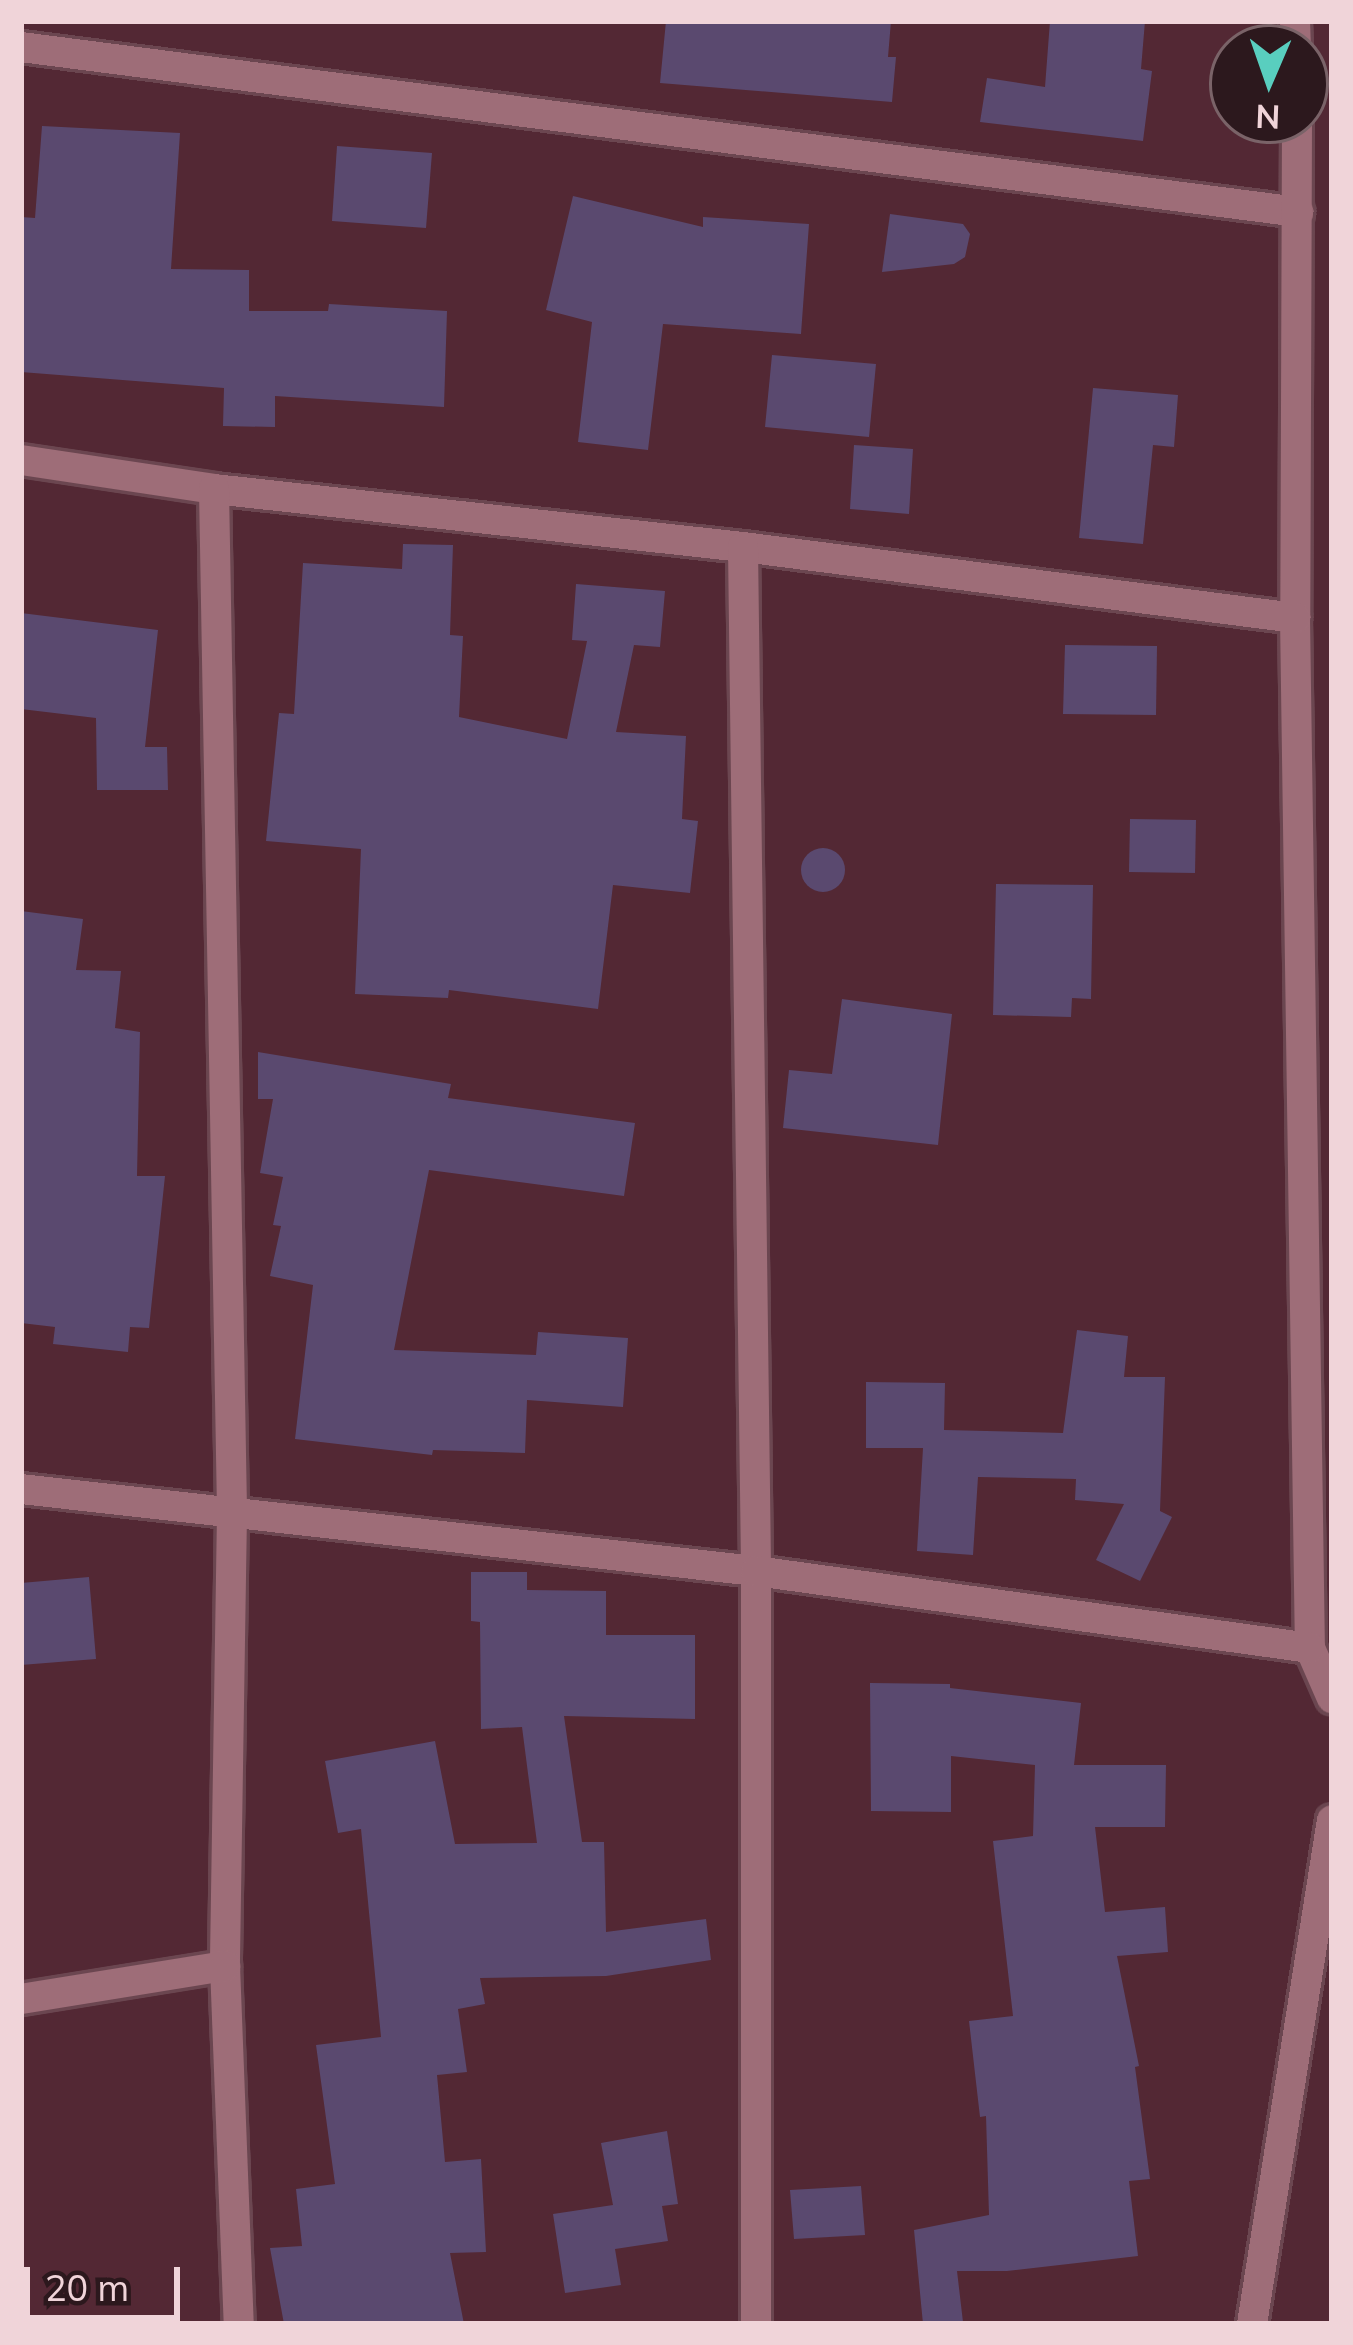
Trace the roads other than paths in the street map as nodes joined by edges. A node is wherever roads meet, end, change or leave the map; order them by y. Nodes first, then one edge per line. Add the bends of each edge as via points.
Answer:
1 (21, 46) edge
2 (1297, 144) edge
3 (1298, 212) junction
4 (21, 460) edge
5 (214, 489) junction
6 (743, 547) junction
7 (1295, 618) junction
8 (21, 1489) edge
9 (232, 1513) junction
10 (756, 1571) junction
11 (1310, 1648) junction
12 (1332, 1698) edge
13 (1332, 1820) edge
14 (225, 1966) junction
15 (21, 1999) edge
16 (239, 2324) edge
17 (756, 2324) edge
18 (1252, 2324) edge

1 - 3 street
2 - 3 street
3 - 7 street
4 - 5 street
5 - 6 street
5 - 9 street
6 - 7 street
6 - 10 street
7 - 11 street
8 - 9 street
9 - 10 street
9 - 14 street
10 - 11 street
10 - 17 street
11 - 12 street
13 - 18 street
14 - 15 street
14 - 16 street

